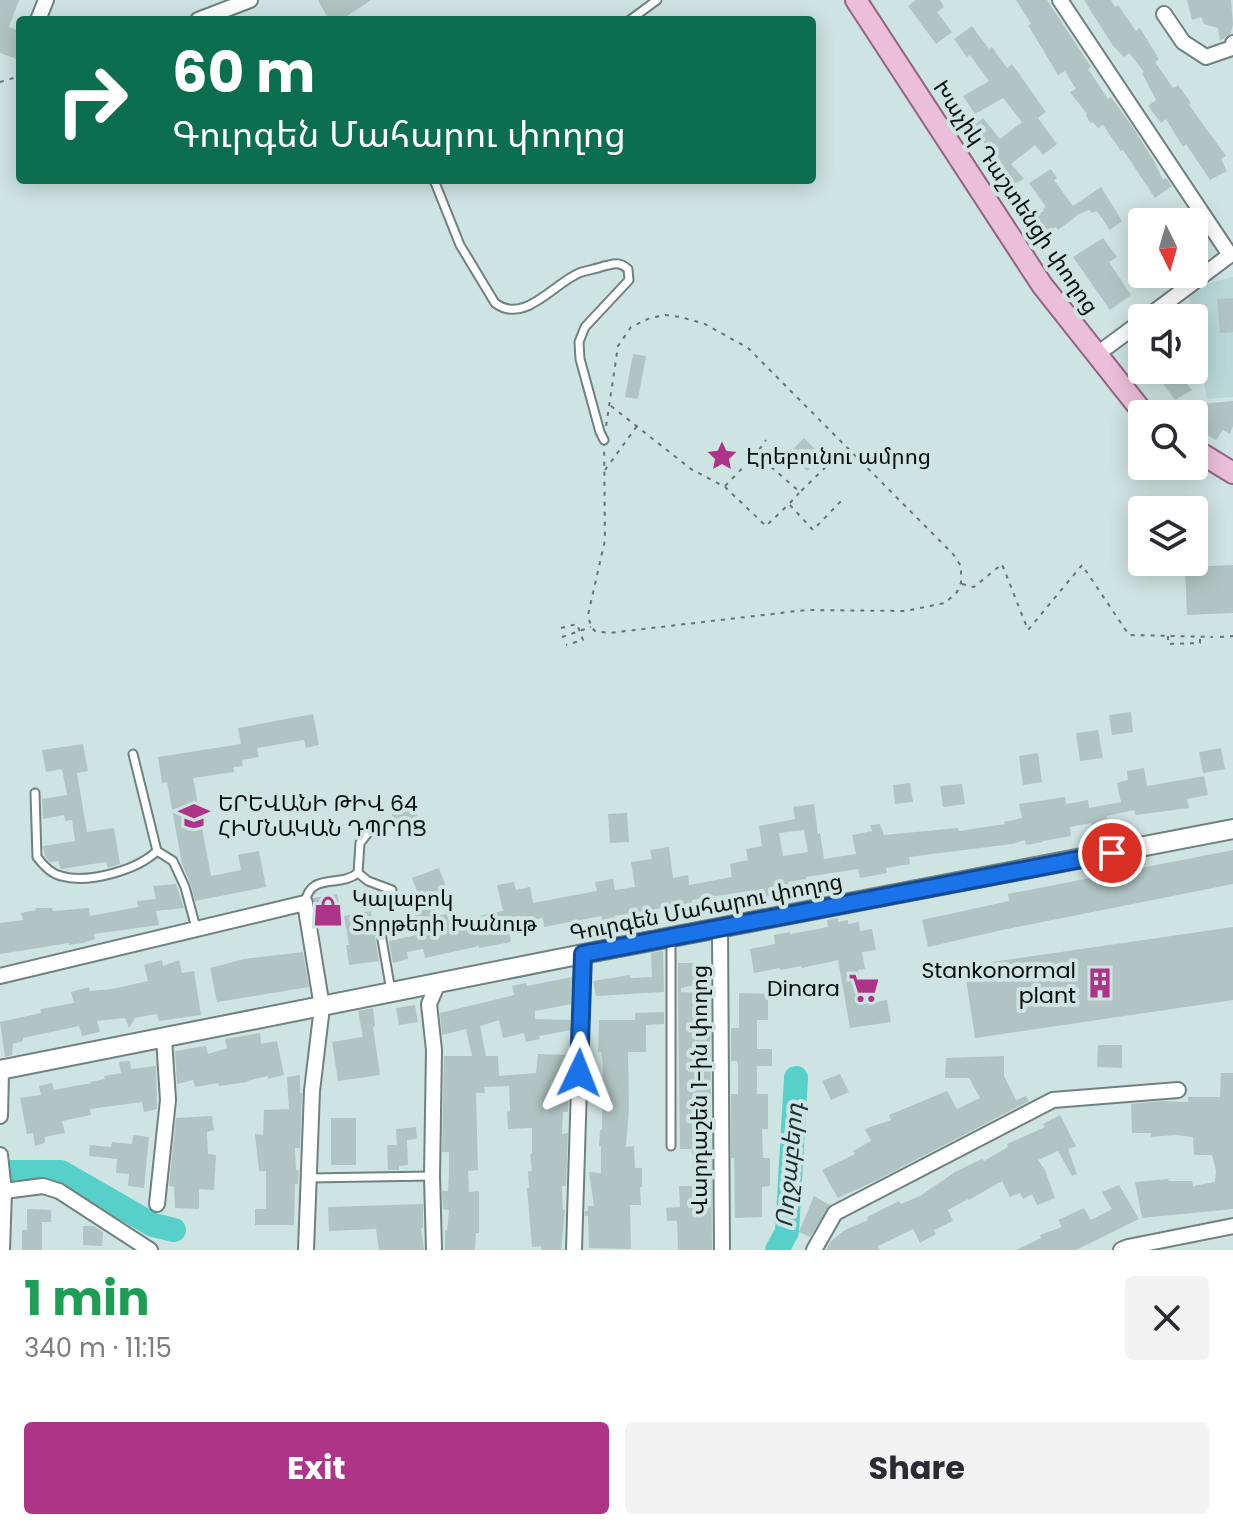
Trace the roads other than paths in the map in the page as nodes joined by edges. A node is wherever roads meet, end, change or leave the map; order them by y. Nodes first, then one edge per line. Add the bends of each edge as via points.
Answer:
1 (250, 0) edge
2 (657, 0) edge
3 (856, 0) edge
4 (1060, 0) edge
5 (1164, 14) dead end
6 (208, 16) edge
7 (635, 16) edge
8 (1233, 43) edge
9 (436, 184) edge
10 (1232, 256) edge
11 (1166, 304) edge
12 (1128, 332) edge
13 (1096, 355) junction
14 (1133, 400) edge
15 (604, 440) road end
16 (1208, 452) edge
17 (1208, 456) edge
18 (1233, 464) edge
19 (1233, 473) edge
20 (133, 754) dead end
21 (35, 793) dead end
22 (371, 829) dead end
23 (1233, 829) edge
24 (157, 851) junction
25 (358, 873) junction
26 (392, 890) dead end
27 (305, 903) junction
28 (196, 928) junction
29 (720, 929) junction
30 (381, 934) dead end
31 (671, 938) junction
32 (583, 954) junction
33 (0, 976) edge
34 (438, 983) junction
35 (392, 993) junction
36 (322, 1007) junction
37 (164, 1038) junction
38 (0, 1070) edge
39 (1178, 1090) dead end
40 (0, 1116) edge
41 (671, 1146) dead end
42 (0, 1156) edge
43 (432, 1176) junction
44 (309, 1178) junction
45 (4, 1189) junction
46 (157, 1204) dead end
47 (1233, 1226) edge
48 (2, 1250) edge
49 (150, 1250) edge
50 (306, 1250) edge
51 (434, 1250) edge
52 (574, 1250) edge
53 (722, 1250) edge
54 (814, 1250) edge
55 (1121, 1250) edge

1 - 6 street
2 - 7 lane
3 - 13 main road, Խաչիկ Դաշտենցի փողոց via 1042,285
4 - 10 street
5 - 8 street via 1183,42 1206,57
9 - 15 lane via 460,245 503,309 532,304 578,274 616,263 628,269 629,280 585,327 579,342
10 - 11 street
12 - 13 street
13 - 14 main road, Խաչիկ Դաշտենցի փողոց
16 - 18 main road
17 - 19 main road
20 - 24 lane
21 - 24 lane via 37,857 58,876 110,873 146,861
22 - 25 lane via 360,843
23 - 29 main road, Գուրգեն Մահարու փողոց
24 - 28 lane via 173,861
25 - 26 lane
25 - 27 lane via 314,885
27 - 28 street
27 - 36 street
28 - 33 street
29 - 31 main road, Գուրգեն Մահարու փողոց
29 - 53 street, Վարդաշեն 1-ին փողոց
30 - 35 lane
31 - 32 main road, Գուրգեն Մահարու փողոց
31 - 41 lane
32 - 34 main road, Գուրգեն Մահարու փողոց
32 - 52 street
34 - 35 main road, Գուրգեն Մահարու փողոց
34 - 43 street via 429,1004 434,1050
35 - 36 main road, Գուրգեն Մահարու փողոց
36 - 37 main road, Գուրգեն Մահարու փողոց
36 - 44 street
37 - 38 main road, Գուրգեն Մահարու փողոց
37 - 46 street via 168,1100
38 - 40 street
39 - 54 street via 1053,1100 835,1213
42 - 45 street
43 - 44 lane
43 - 51 street
44 - 50 street
45 - 48 street
45 - 49 street via 43,1186 59,1191
47 - 55 street

